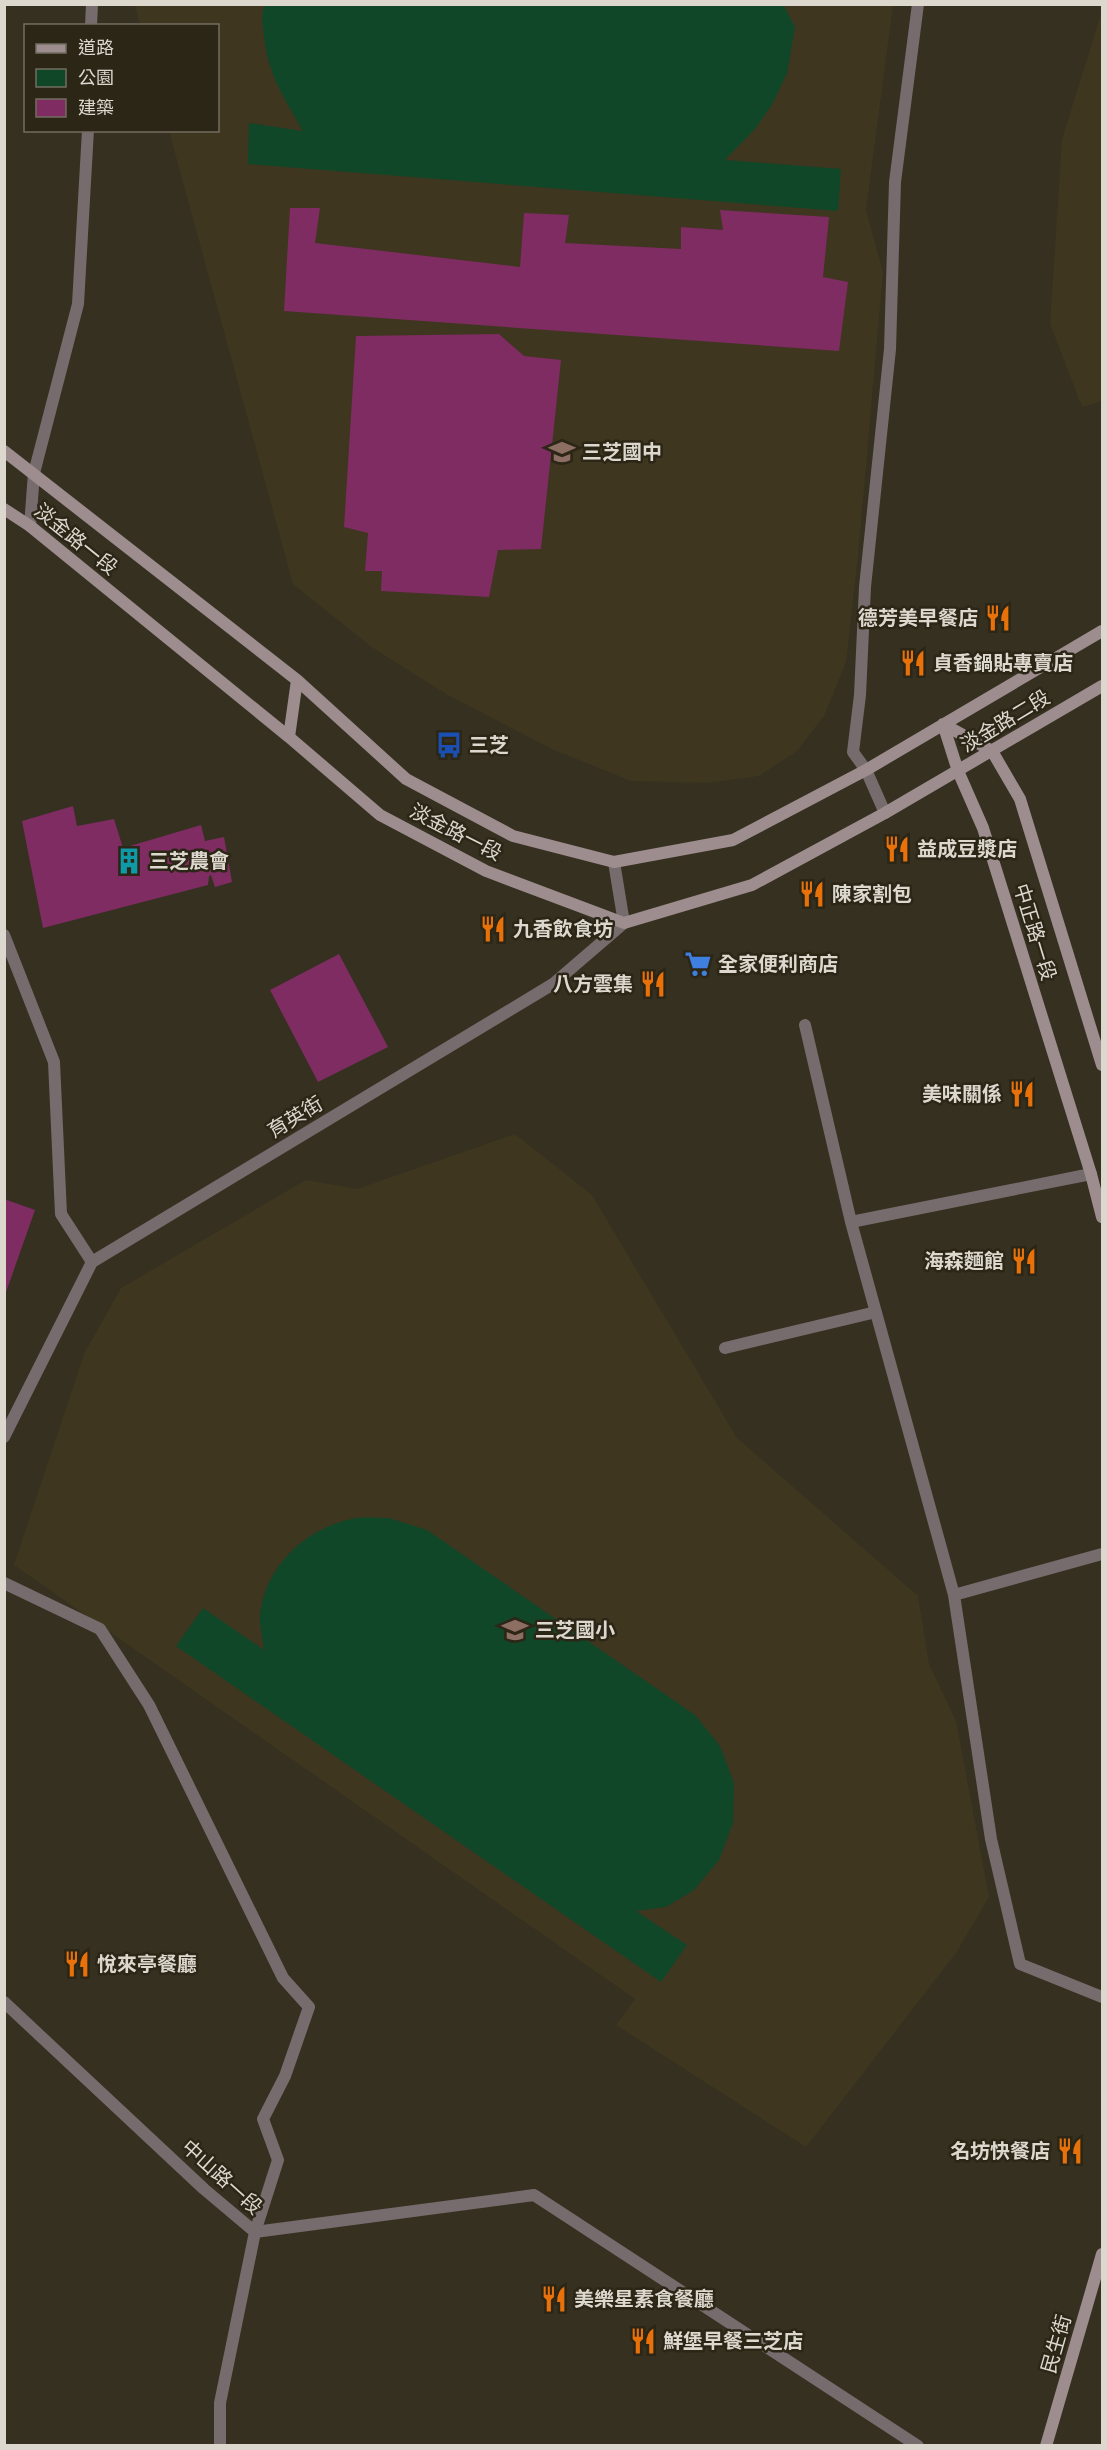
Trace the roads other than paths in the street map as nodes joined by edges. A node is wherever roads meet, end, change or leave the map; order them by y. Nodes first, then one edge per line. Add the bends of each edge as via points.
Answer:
1 (92, 4) edge
2 (918, 4) edge
3 (91, 24) edge
4 (88, 132) edge
5 (4, 451) edge
6 (34, 473) junction
7 (4, 508) edge
8 (30, 526) junction
9 (1102, 631) edge
10 (297, 680) junction
11 (1102, 686) edge
12 (943, 724) junction
13 (289, 737) junction
14 (992, 751) junction
15 (866, 770) junction
16 (958, 771) junction
17 (885, 813) junction
18 (614, 862) junction
19 (624, 923) junction
20 (6, 943) edge
21 (805, 1025) dead end
22 (1102, 1065) edge
23 (1091, 1174) junction
24 (1102, 1217) edge
25 (851, 1222) junction
26 (92, 1262) junction
27 (876, 1312) junction
28 (725, 1348) dead end
29 (4, 1437) edge
30 (1102, 1554) edge
31 (4, 1583) edge
32 (954, 1595) junction
33 (1102, 1997) edge
34 (4, 2001) edge
35 (255, 2232) junction
36 (1102, 2254) edge
37 (220, 2445) edge
38 (918, 2445) edge
39 (1046, 2445) edge

1 - 3 street
2 - 15 street via 895,182 890,349 865,587 853,752
4 - 6 street via 78,304
5 - 6 street, 淡金路一段
6 - 8 street
6 - 10 street, 淡金路一段
7 - 8 street, 淡金路一段
8 - 13 street, 淡金路一段
9 - 12 street, 淡金路二段
10 - 13 street
10 - 18 street, 淡金路一段 via 406,779 513,836
11 - 14 street, 淡金路二段
12 - 14 street
12 - 15 street, 淡金路一段
12 - 16 street, 中正路一段
13 - 19 street, 淡金路一段 via 380,815 486,871
14 - 16 street, 淡金路二段
14 - 22 street, 中正路一段 via 1020,800
15 - 17 street
15 - 18 street, 淡金路一段 via 733,840
16 - 17 street
16 - 23 street, 中正路一段 via 982,828
17 - 19 street via 752,885
18 - 19 street
19 - 26 street, 育英街 via 553,984
20 - 26 street via 54,1062 61,1214
21 - 25 street
23 - 24 street, 中正路一段
23 - 25 street
25 - 27 street
26 - 29 street
27 - 28 street
27 - 32 street
30 - 32 street
31 - 35 street via 100,1629 149,1705 283,1978 309,2007 285,2076 263,2119 278,2160
32 - 33 street via 991,1839 1020,1964
34 - 35 street, 中山路一段
35 - 37 street, 中山路一段 via 220,2403
35 - 38 street via 534,2195
36 - 39 street, 民生街

